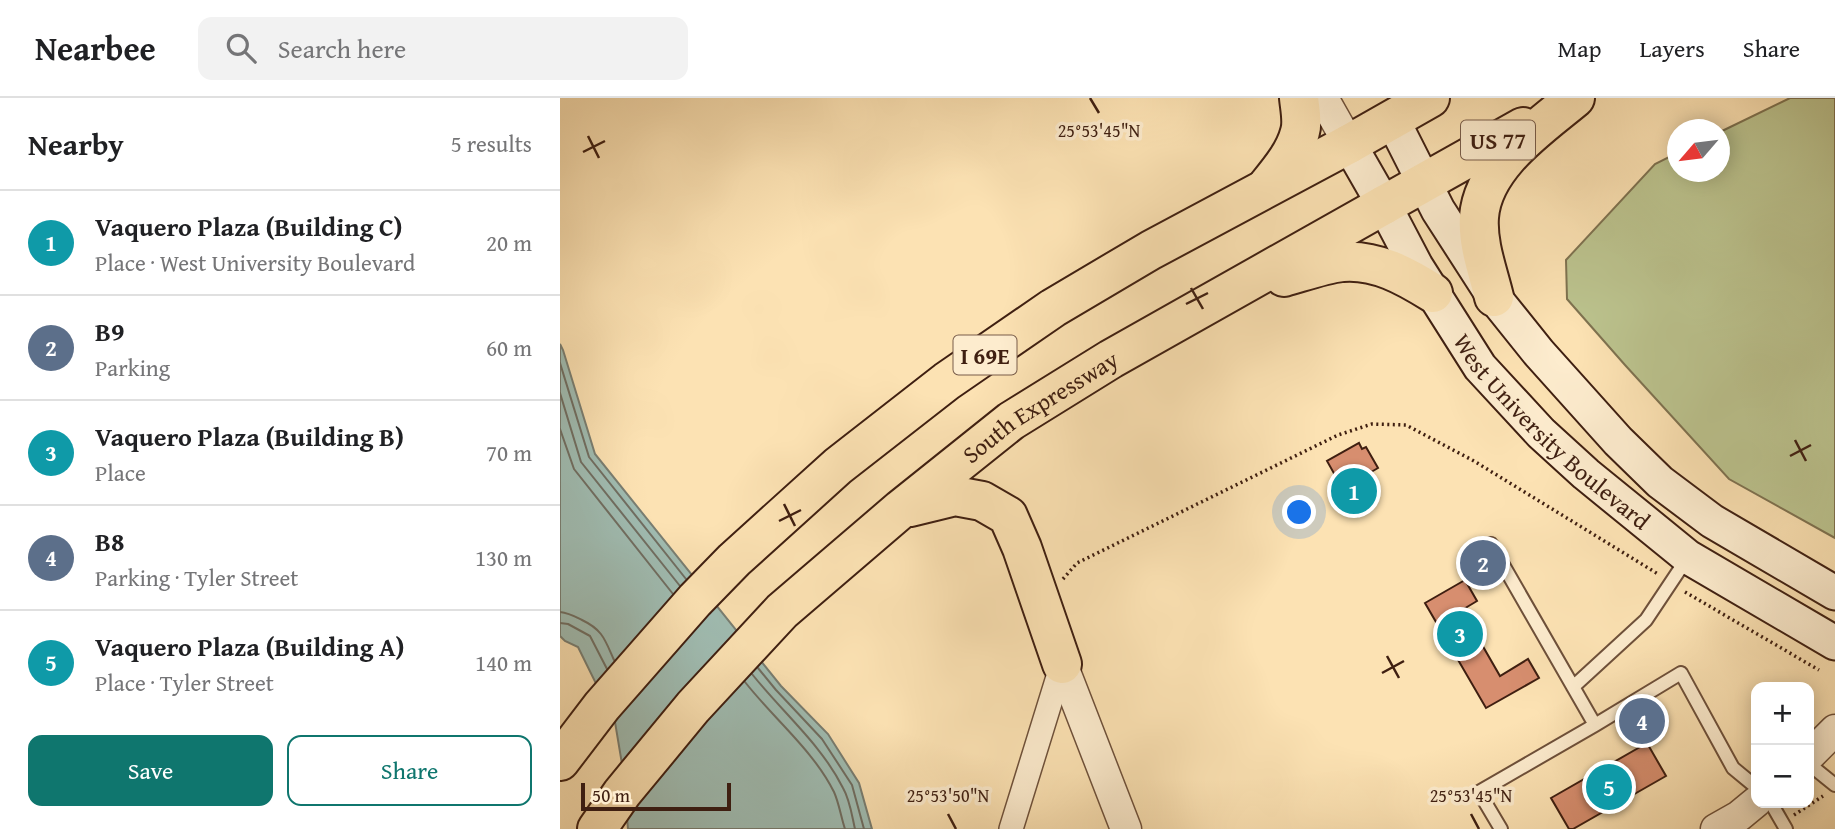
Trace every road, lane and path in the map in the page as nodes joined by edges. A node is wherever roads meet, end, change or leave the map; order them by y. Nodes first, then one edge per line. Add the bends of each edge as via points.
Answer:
1 (1300, 98) edge
2 (1323, 98) edge
3 (1430, 98) edge
4 (1574, 98) edge
5 (1386, 108) edge
6 (1349, 144) junction
7 (1423, 183) junction
8 (1264, 189) junction
9 (1384, 205) junction
10 (1231, 291) junction
11 (1433, 293) junction
12 (1494, 297) junction
13 (901, 509) junction
14 (1491, 544) dead end
15 (1679, 570) junction
16 (1835, 593) edge
17 (1042, 603) junction
18 (1827, 657) edge
19 (1062, 664) junction
20 (1573, 687) junction
21 (1595, 725) junction
22 (1835, 730) edge
23 (1814, 750) edge
24 (560, 761) edge
25 (1814, 768) edge
26 (1751, 783) edge
27 (1834, 784) edge
28 (1751, 806) edge
29 (1773, 808) edge
30 (1784, 826) edge
31 (597, 829) edge
32 (1011, 829) edge
33 (1126, 829) edge
34 (1501, 829) edge
35 (1716, 829) edge

1 - 8 highway via 1301,130 1284,166
2 - 6 street
3 - 5 highway
4 - 7 highway, South Expressway / US 77
4 - 12 highway via 1522,141 1483,195 1479,218 1482,249
5 - 6 highway
5 - 7 main road, West University Boulevard
6 - 8 highway, I 69E
6 - 9 main road, West University Boulevard
7 - 9 highway, South Expressway / US 77
7 - 12 main road, West University Boulevard
8 - 24 highway, I 69E via 1053,308 838,466 733,559 602,706
9 - 10 highway, South Expressway / I 69E
9 - 11 main road, West University Boulevard
10 - 11 highway via 1342,262 1373,264 1404,275
10 - 13 highway, South Expressway / I 69E via 1011,421
11 - 15 main road, West University Boulevard via 1480,367
12 - 16 main road, West University Boulevard via 1618,442 1660,482 1712,521
13 - 17 highway via 955,496 982,501 1009,516
13 - 31 highway, South Expressway / I 69E via 749,645 622,793
14 - 20 lane
15 - 17 path via 1652,570 1474,461 1406,425 1372,424 1338,435 1077,563
15 - 18 main road, West University Boulevard
15 - 18 path
15 - 20 lane via 1646,620
17 - 19 highway
19 - 32 street
19 - 33 street
20 - 21 lane
21 - 26 lane via 1681,673 1732,768
21 - 34 lane via 1479,792
22 - 23 street
25 - 27 lane
27 - 30 path
28 - 35 street
29 - 30 lane

